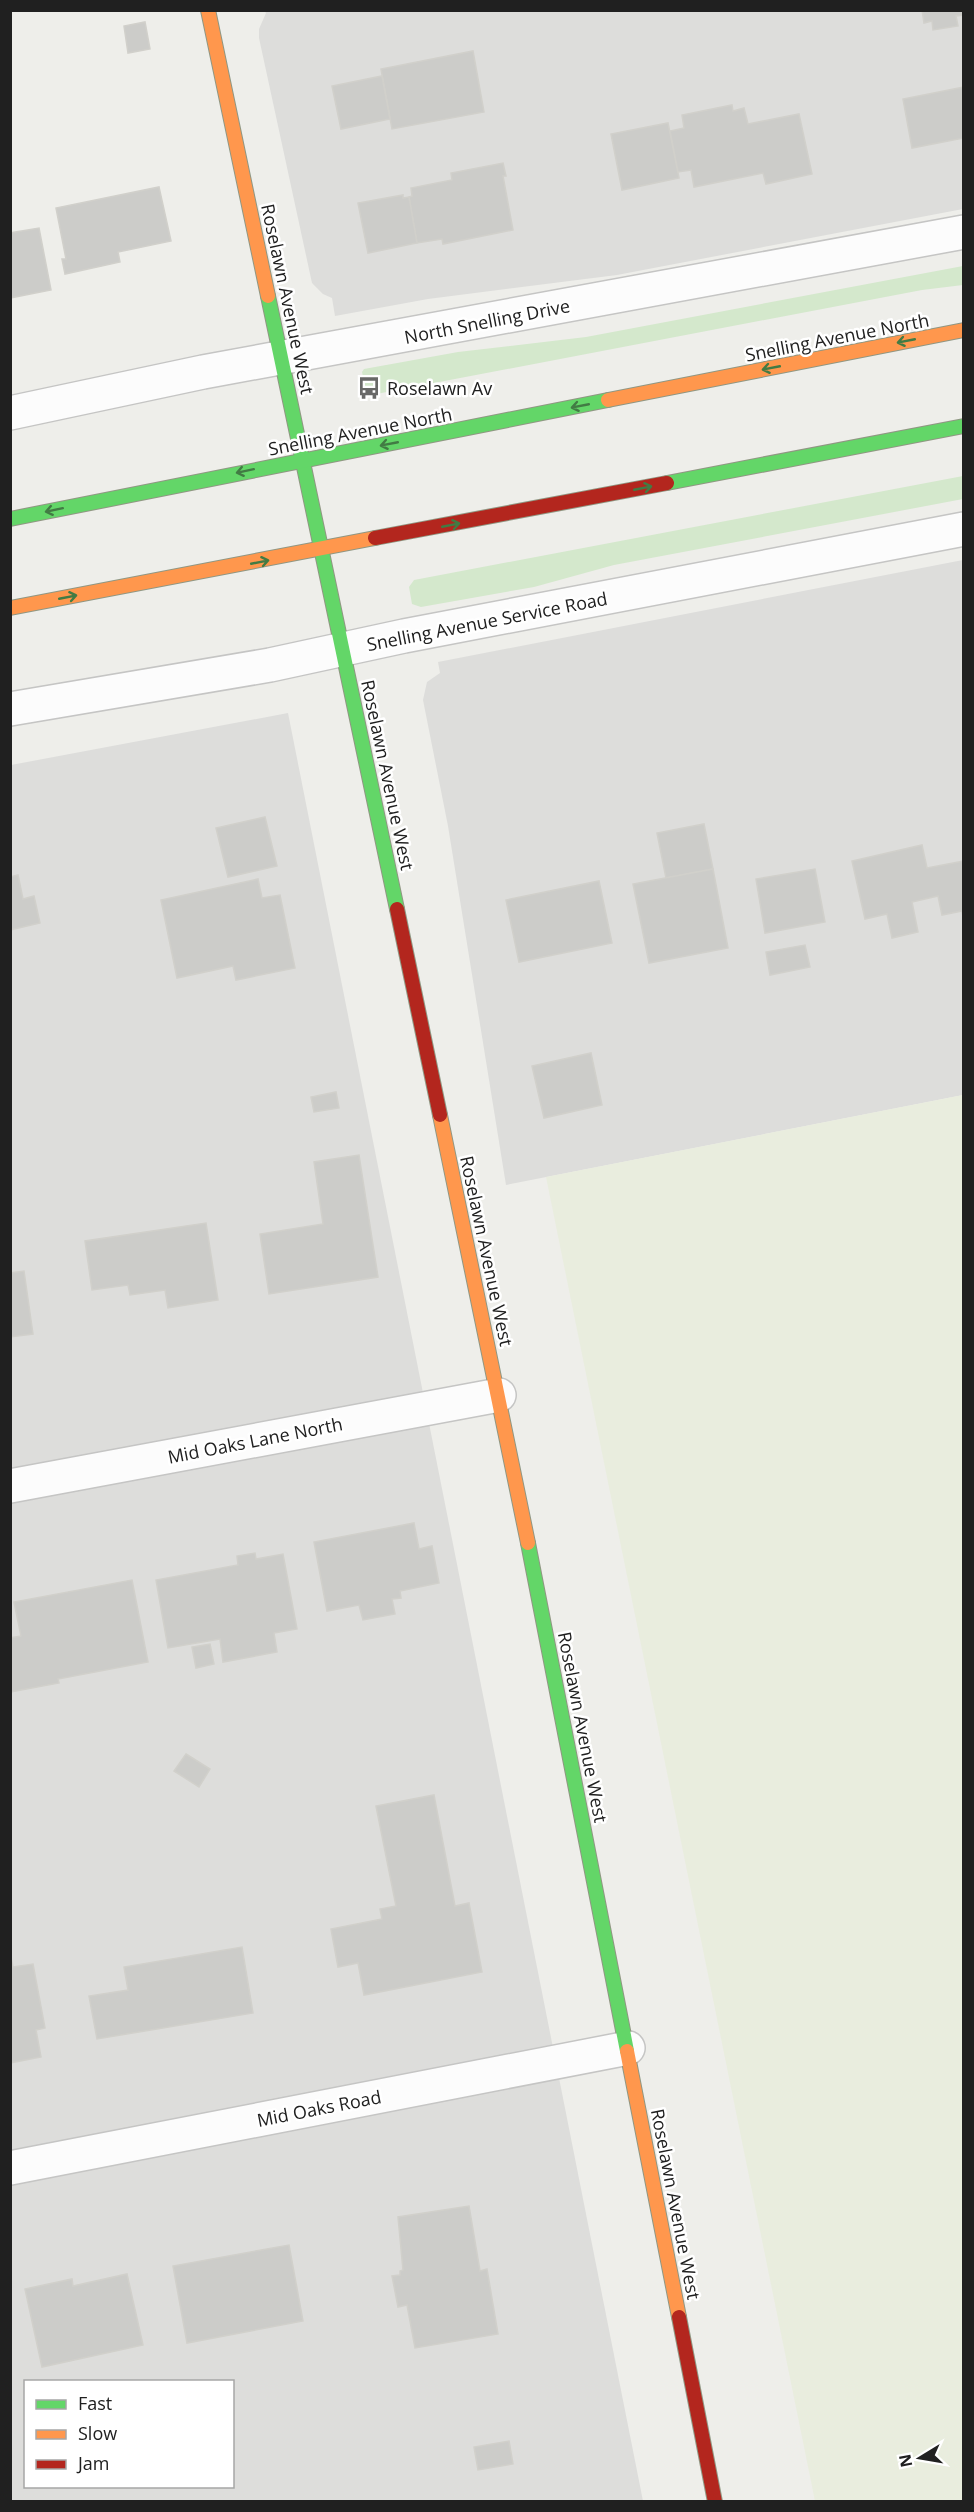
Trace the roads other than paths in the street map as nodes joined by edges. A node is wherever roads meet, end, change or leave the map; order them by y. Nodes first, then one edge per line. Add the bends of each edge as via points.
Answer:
1 (208, 10) edge
2 (963, 232) edge
3 (963, 330) edge
4 (282, 358) junction
5 (10, 413) edge
6 (963, 426) edge
7 (303, 459) junction
8 (10, 519) edge
9 (963, 529) edge
10 (321, 550) junction
11 (10, 608) edge
12 (342, 649) junction
13 (10, 709) edge
14 (499, 1395) junction
15 (10, 1486) edge
16 (628, 2048) junction
17 (10, 2168) edge
18 (715, 2502) edge

1 - 4 street, Roselawn Avenue West
2 - 4 street, North Snelling Drive
3 -> 7 street, Snelling Avenue North
4 - 5 street, North Snelling Drive
4 - 7 street, Roselawn Avenue West
10 -> 6 street
7 -> 8 street, Snelling Avenue North
7 - 10 street, Roselawn Avenue West
9 - 12 street, Snelling Avenue Service Road
11 -> 10 street
10 - 12 street, Roselawn Avenue West
12 - 13 street, Snelling Avenue Service Road
12 - 14 street, Roselawn Avenue West
14 - 15 street, Mid Oaks Lane North
14 - 16 street, Roselawn Avenue West
16 - 17 street, Mid Oaks Road
16 - 18 street, Roselawn Avenue West

